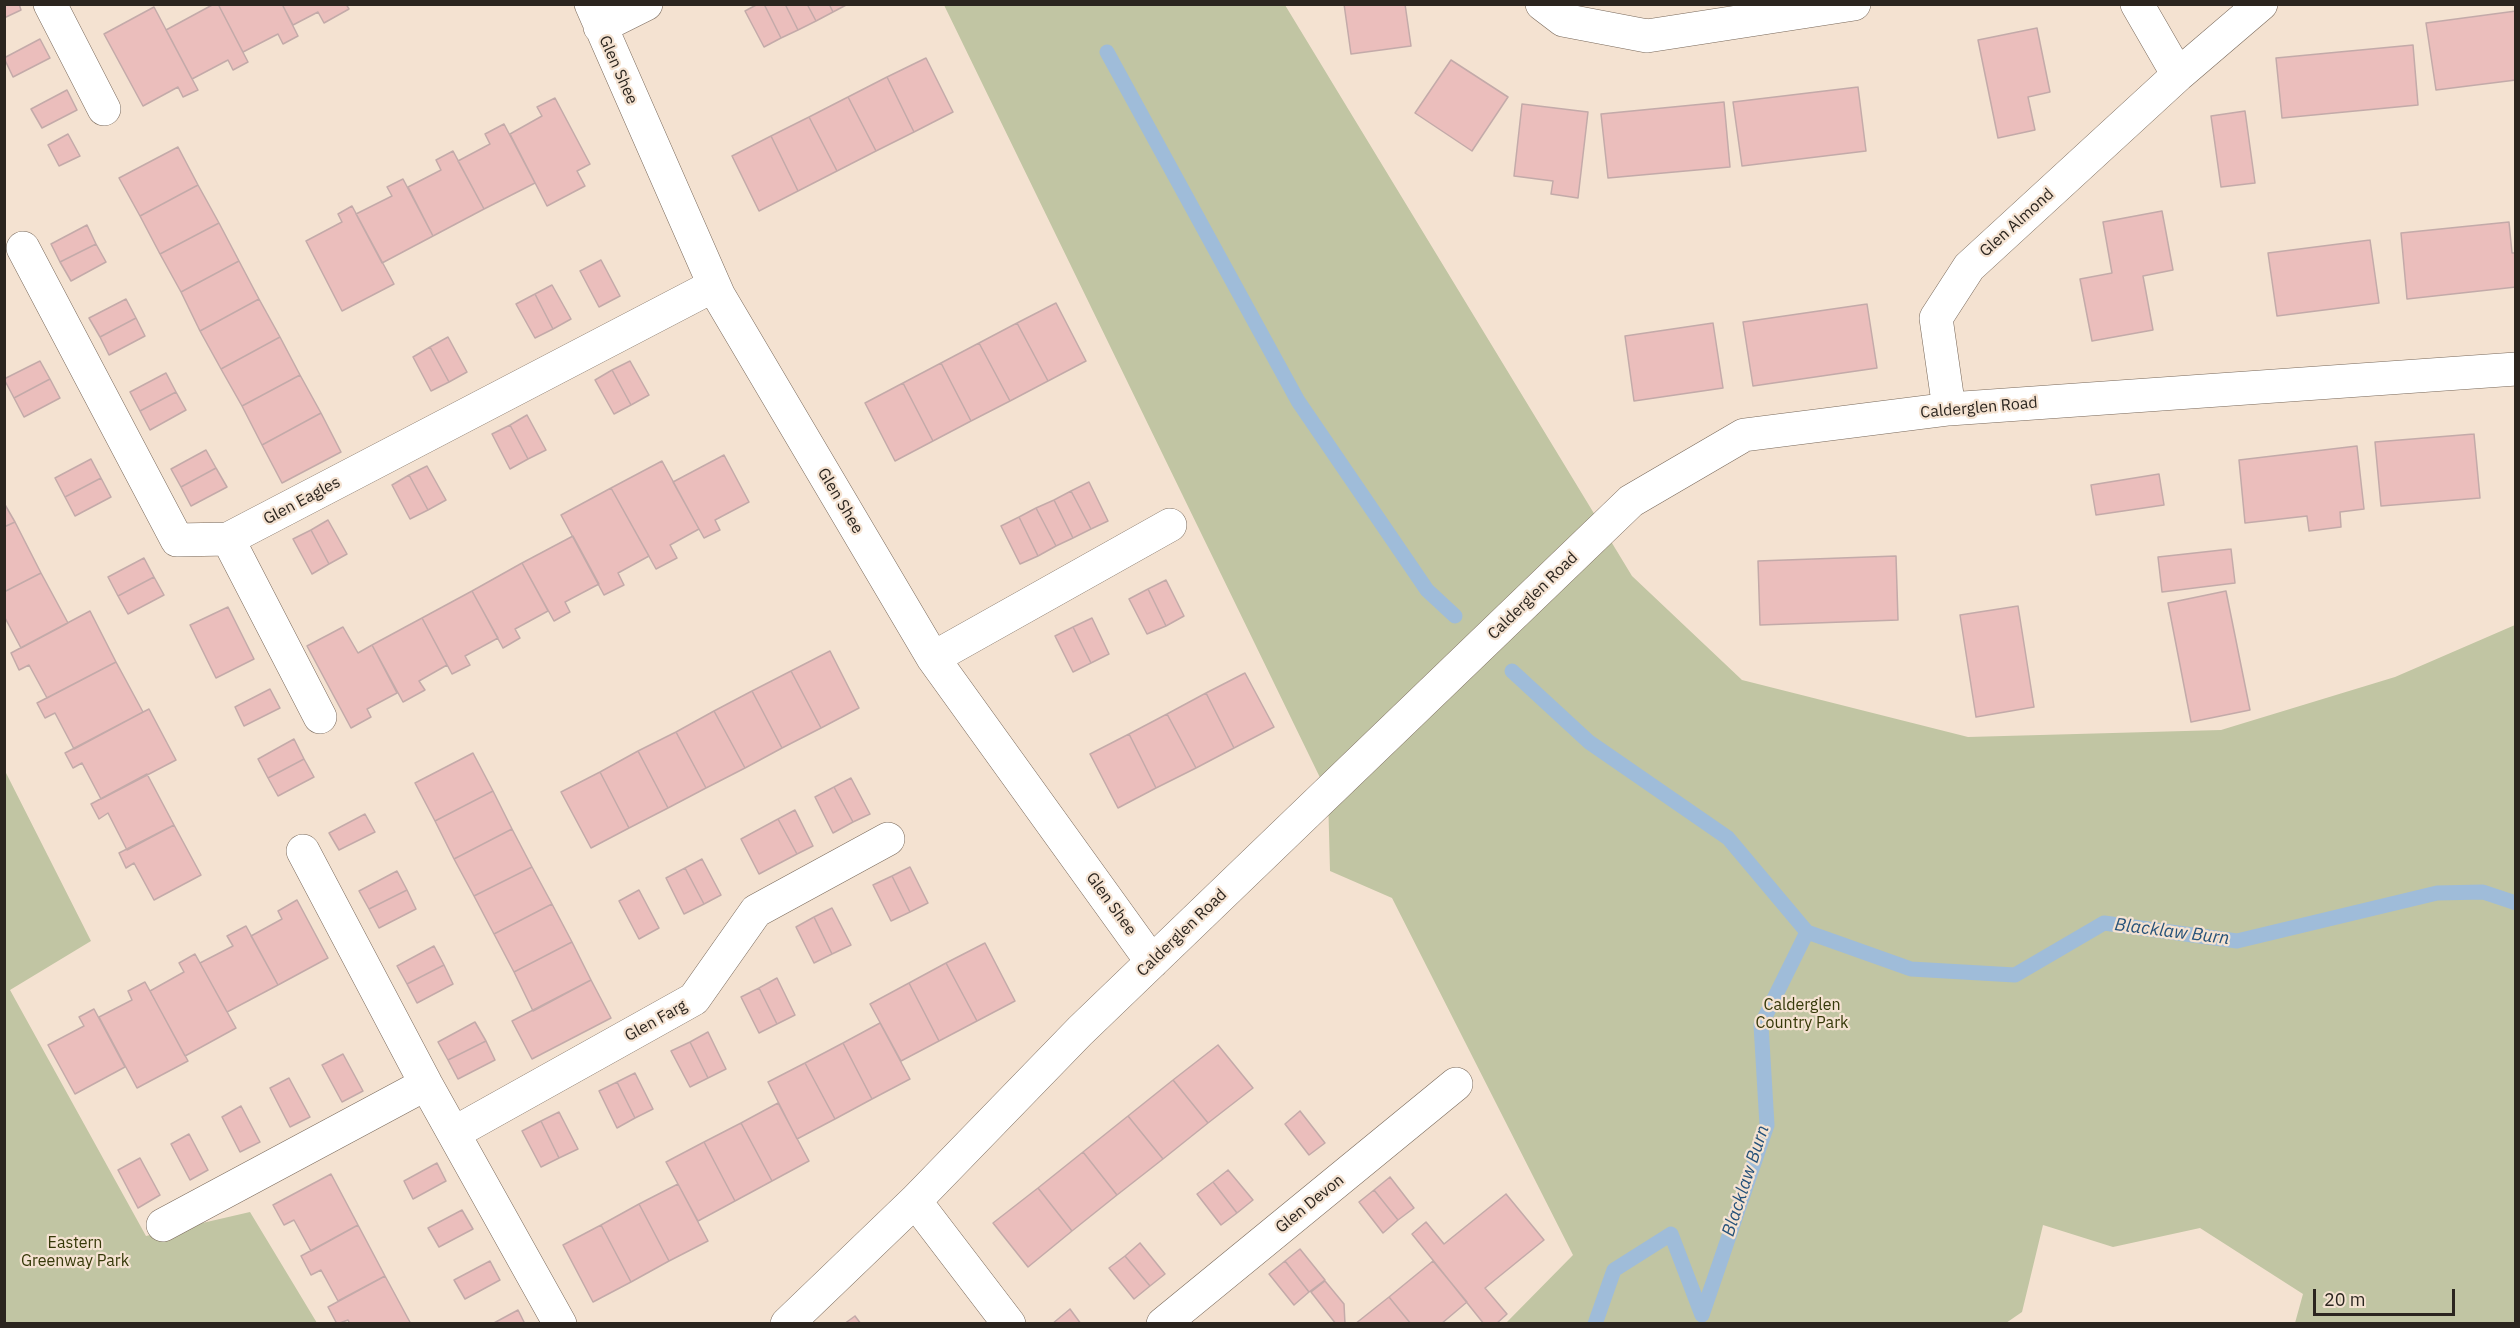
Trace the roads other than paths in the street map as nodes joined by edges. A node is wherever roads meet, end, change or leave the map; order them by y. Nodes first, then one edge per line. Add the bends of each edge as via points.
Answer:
1 (50, 4) edge
2 (646, 4) edge
3 (1542, 4) edge
4 (1854, 4) edge
5 (2137, 4) edge
6 (2261, 4) edge
7 (596, 16) edge
8 (2178, 75) junction
9 (104, 109) dead end
10 (23, 248) dead end
11 (713, 286) junction
12 (2516, 369) edge
13 (1949, 409) junction
14 (1170, 525) dead end
15 (228, 539) junction
16 (933, 658) junction
17 (320, 717) dead end
18 (888, 839) dead end
19 (303, 851) dead end
20 (1152, 962) junction
21 (426, 1084) junction
22 (1456, 1084) dead end
23 (454, 1133) junction
24 (915, 1201) junction
25 (163, 1225) dead end
26 (560, 1323) edge
27 (787, 1323) edge
28 (1009, 1323) edge
29 (1163, 1323) edge

1 - 9 street
2 - 7 street
3 - 4 street via 1563,20 1647,36
5 - 8 street
6 - 8 street, Glen Almond
7 - 11 street, Glen Shee
8 - 13 street, Glen Almond via 1969,267 1936,318
10 - 15 street, Glen Eagles via 177,540
11 - 15 street, Glen Eagles
11 - 16 street, Glen Shee
12 - 13 street, Calderglen Road
13 - 20 street, Calderglen Road via 1744,435 1632,501
14 - 16 street
15 - 17 street
16 - 20 street, Glen Shee
18 - 23 street, Glen Farg via 756,911 694,999
19 - 21 street
20 - 24 street, Calderglen Road
21 - 23 street
21 - 25 street
22 - 29 street, Glen Devon
23 - 26 street
24 - 27 street, Calderglen Road
24 - 28 street

